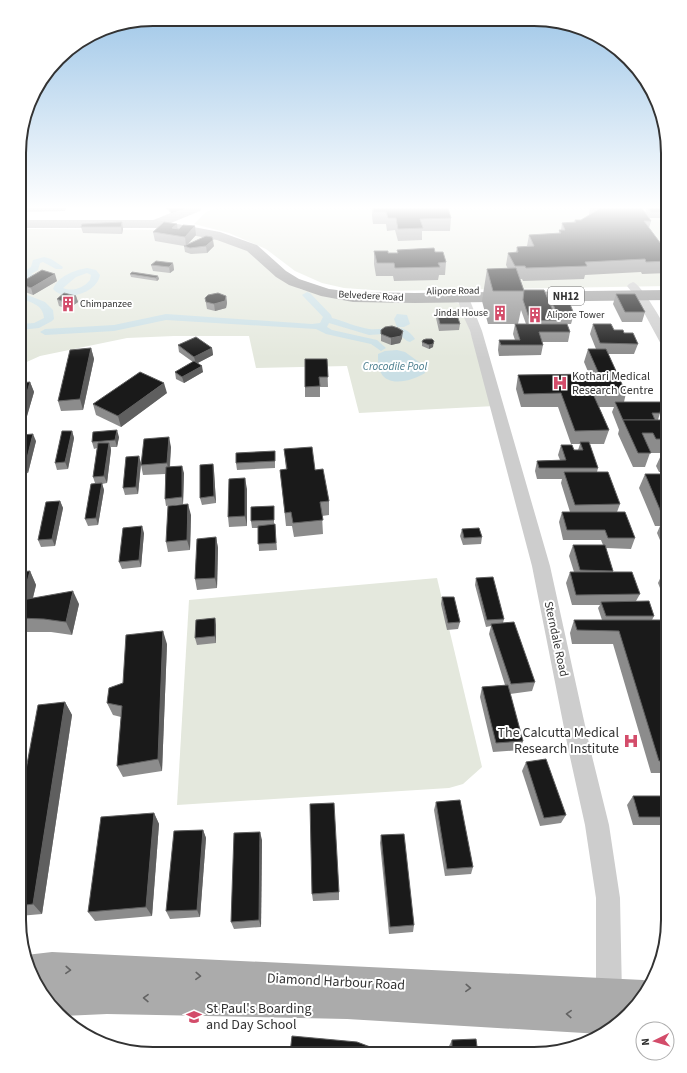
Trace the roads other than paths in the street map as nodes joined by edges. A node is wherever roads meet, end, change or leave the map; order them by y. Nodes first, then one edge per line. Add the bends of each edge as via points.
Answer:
1 (263, 258) edge
2 (661, 287) edge
3 (637, 291) junction
4 (463, 294) junction
5 (661, 294) edge
6 (661, 334) edge
7 (37, 970) edge
8 (54, 999) edge
9 (626, 1008) edge
10 (613, 1015) edge

1 - 4 highway, Belvedere Road / NH12 via 294,282 326,293 353,297
2 - 3 highway, NH12
3 - 4 highway, Belvedere Road / NH12
3 - 5 highway, Belvedere Road / NH12
3 - 6 street
4 - 10 street, Sterndale Road via 476,331 541,566 597,825 608,898
7 -> 10 main road, Diamond Harbour Road via 52,969
10 -> 8 main road, Diamond Harbour Road via 347,1002 107,997
9 - 10 main road, Diamond Harbour Road

